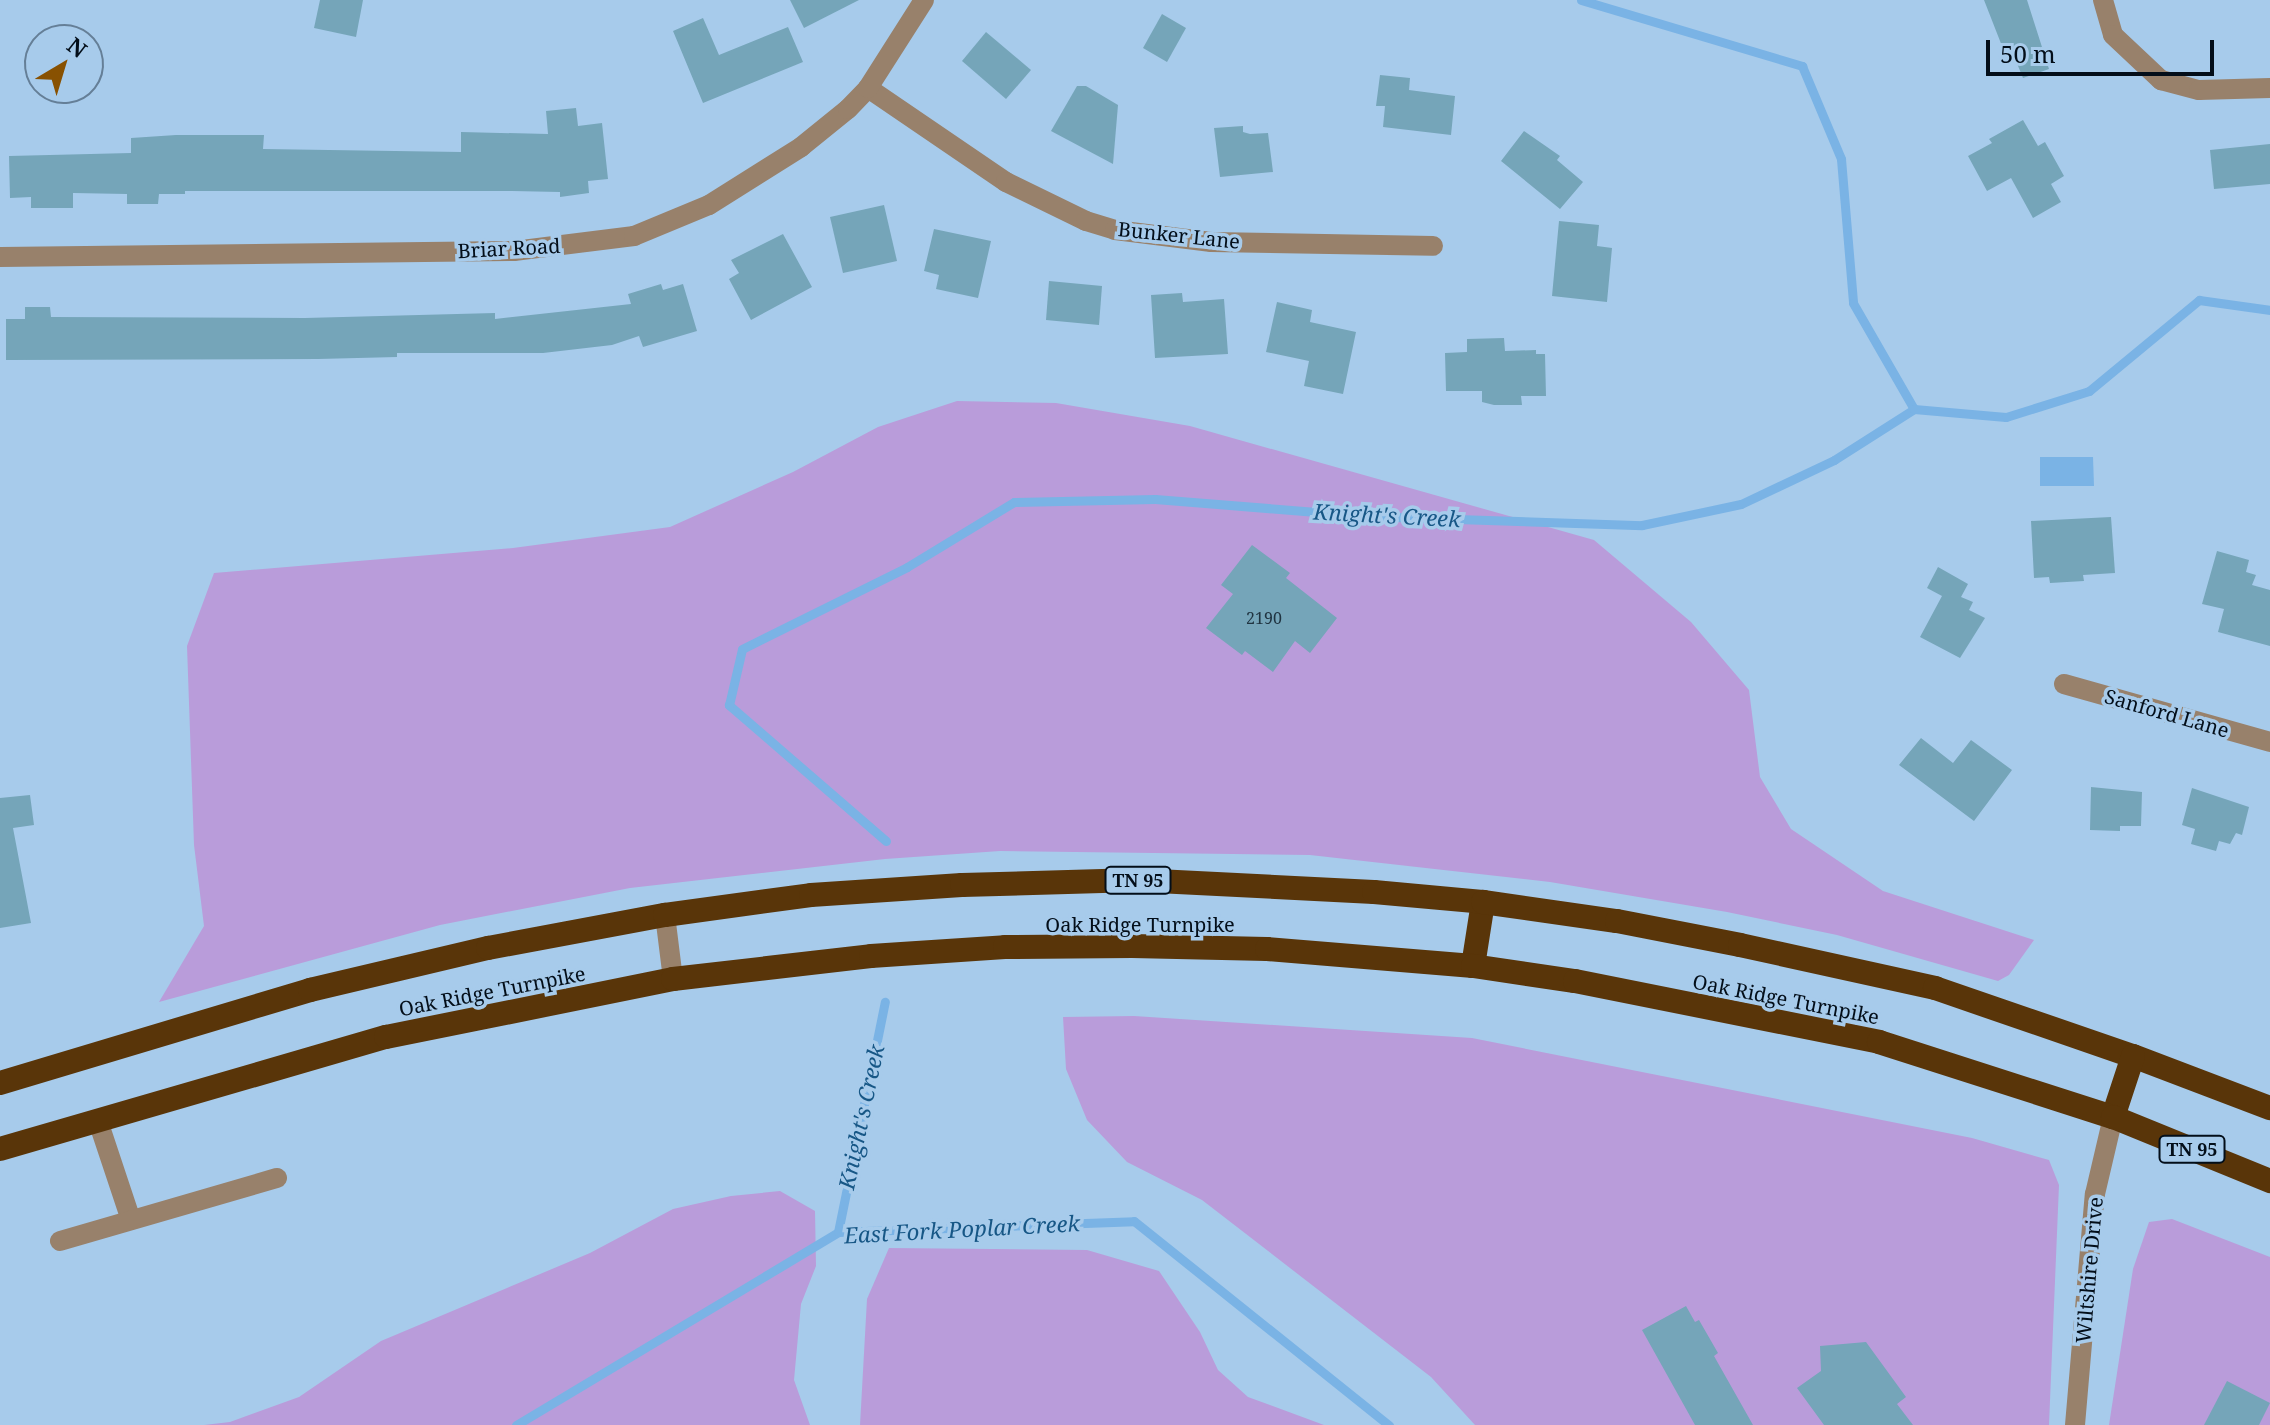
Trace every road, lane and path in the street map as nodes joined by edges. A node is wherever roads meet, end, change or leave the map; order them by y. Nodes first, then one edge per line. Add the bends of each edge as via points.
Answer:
1 (924, 0) edge
2 (2103, 0) edge
3 (868, 88) junction
4 (2270, 88) edge
5 (1433, 246) dead end
6 (0, 257) edge
7 (2064, 684) dead end
8 (2270, 742) edge
9 (1483, 902) junction
10 (665, 915) junction
11 (1473, 966) junction
12 (673, 979) junction
13 (2133, 1056) junction
14 (0, 1083) edge
15 (2270, 1108) edge
16 (2113, 1117) junction
17 (98, 1121) junction
18 (0, 1149) edge
19 (277, 1178) dead end
20 (2270, 1181) edge
21 (131, 1220) junction
22 (60, 1241) dead end
23 (2075, 1425) edge

1 - 3 street, Briar Road
2 - 4 street via 2113,35 2161,80 2199,90
3 - 5 street, Bunker Lane via 1006,182 1115,230 1211,242
3 - 6 street, Briar Road via 801,147 709,205 620,240 514,251
7 - 8 street, Sanford Lane
9 - 10 highway, Oak Ridge Turnpike / TN 95 via 1137,880 811,895
9 - 11 highway
9 - 13 highway, Oak Ridge Turnpike / TN 95 via 1617,921 1935,988
10 - 12 street
10 - 14 highway, Oak Ridge Turnpike / TN 95 via 488,948 310,990
11 - 12 highway, Oak Ridge Turnpike / TN 95 via 1267,949 1005,947
11 - 16 highway, Oak Ridge Turnpike / TN 95 via 1575,981 1879,1042
12 - 17 highway, Oak Ridge Turnpike / TN 95 via 386,1037
13 - 15 highway, Oak Ridge Turnpike / TN 95
13 - 16 highway
16 - 20 highway, Oak Ridge Turnpike / TN 95
16 - 23 street, Wiltshire Drive via 2095,1194
17 - 18 highway, Oak Ridge Turnpike / TN 95
17 - 21 street
19 - 21 street
21 - 22 street

